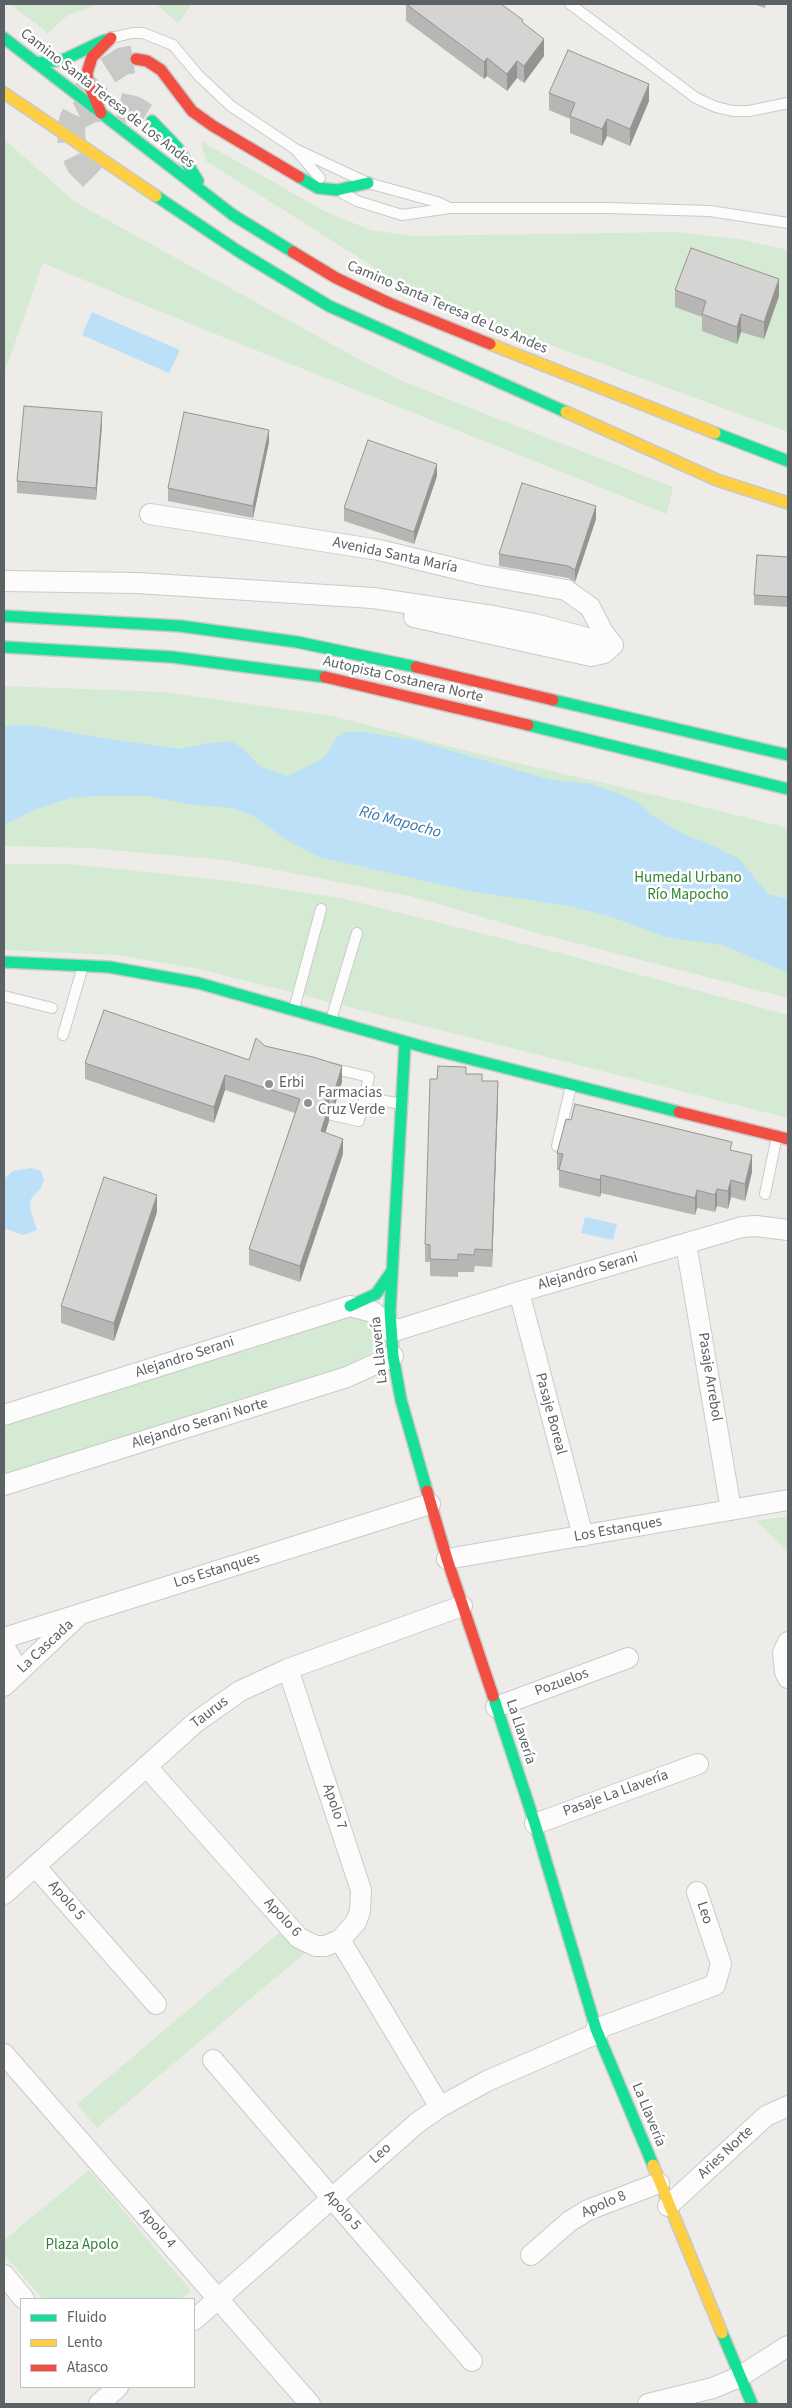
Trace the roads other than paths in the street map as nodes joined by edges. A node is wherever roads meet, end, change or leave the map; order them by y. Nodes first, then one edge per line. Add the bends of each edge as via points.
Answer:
1 (570, 4) edge
2 (4, 38) edge
3 (111, 38) junction
4 (136, 59) tunnel mouth
5 (36, 63) junction
6 (4, 93) edge
7 (788, 103) edge
8 (101, 114) junction
9 (152, 121) tunnel mouth
10 (295, 150) junction
11 (368, 183) junction
12 (337, 190) junction
13 (207, 196) junction
14 (149, 206) dead end
15 (450, 208) junction
16 (788, 223) edge
17 (199, 224) junction
18 (788, 461) edge
19 (788, 503) edge
20 (150, 514) dead end
21 (4, 581) edge
22 (4, 616) edge
23 (4, 647) edge
24 (788, 755) edge
25 (788, 789) edge
26 (321, 909) dead end
27 (357, 933) dead end
28 (4, 962) edge
29 (83, 965) junction
30 (4, 996) edge
31 (52, 1008) dead end
32 (294, 1010) junction
33 (331, 1021) junction
34 (63, 1034) dead end
35 (404, 1042) junction
36 (322, 1067) edge
37 (571, 1085) junction
38 (365, 1097) junction
39 (401, 1104) junction
40 (332, 1115) edge
41 (783, 1138) edge
42 (557, 1146) edge
43 (765, 1194) dead end
44 (788, 1230) edge
45 (686, 1244) junction
46 (392, 1271) junction
47 (519, 1292) junction
48 (350, 1306) junction
49 (391, 1329) junction
50 (393, 1356) junction
51 (4, 1415) edge
52 (4, 1485) edge
53 (788, 1500) edge
54 (430, 1504) junction
55 (731, 1510) junction
56 (583, 1536) junction
57 (447, 1559) junction
58 (462, 1606) junction
59 (82, 1613) junction
60 (4, 1638) edge
61 (788, 1642) edge
62 (4, 1646) edge
63 (628, 1658) dead end
64 (288, 1669) junction
65 (788, 1678) edge
66 (7, 1683) edge
67 (496, 1707) junction
68 (698, 1764) dead end
69 (146, 1766) junction
70 (535, 1824) junction
71 (35, 1866) junction
72 (697, 1892) dead end
73 (4, 1894) edge
74 (340, 1940) junction
75 (156, 2004) dead end
76 (597, 2031) junction
77 (4, 2054) edge
78 (213, 2060) dead end
79 (788, 2106) edge
80 (440, 2107) junction
81 (659, 2183) junction
82 (331, 2198) junction
83 (668, 2206) junction
84 (531, 2255) dead end
85 (4, 2275) edge
86 (23, 2298) edge
87 (218, 2299) junction
88 (195, 2319) edge
89 (788, 2346) edge
90 (472, 2361) dead end
91 (739, 2377) junction
92 (310, 2404) edge
93 (648, 2404) edge
94 (752, 2404) edge

1 - 7 lane via 696,98 733,111
2 - 5 main road, Camino Santa Teresa de Los Andes
3 - 5 main road via 63,60
3 - 8 main road via 92,58 86,73
3 - 10 lane via 143,33 173,45 199,76 231,106
4 - 12 main road via 162,70 192,111 212,126 318,188
5 - 8 main road, Camino Santa Teresa de Los Andes
6 - 17 main road
8 - 13 main road, Camino Santa Teresa de Los Andes
9 - 13 main road via 177,147
10 - 11 lane
10 - 12 lane via 323,181
11 - 12 main road
11 - 15 lane
12 - 15 lane via 357,201 402,215
13 - 18 main road, Camino Santa Teresa de Los Andes via 300,258 389,303
14 - 17 main road
15 - 16 lane via 710,211
17 - 19 main road via 238,251 359,321 717,480
20 - 21 street, Avenida Santa María via 380,550 482,575 566,590 590,607 613,645 604,653 591,656 436,621 269,592 137,583
22 - 24 main road, Autopista Costanera Norte via 180,626 297,642
23 - 25 main road, Autopista Costanera Norte via 172,657 316,675
26 - 32 lane
27 - 33 lane
28 - 29 main road
29 - 32 main road via 158,974
29 - 34 lane
30 - 31 lane
32 - 33 main road
33 - 35 main road
35 - 37 main road
35 - 39 main road, La Llavería
36 - 38 lane via 369,1077
37 - 41 main road
37 - 42 lane
38 - 39 lane
38 - 40 lane via 359,1121
39 - 46 main road, La Llavería
41 - 43 lane
44 - 45 street, Alejandro Serani via 756,1226
45 - 47 street, Alejandro Serani
45 - 55 street, Pasaje Arrebol
46 - 48 main road via 376,1294
46 - 49 main road, La Llavería
47 - 49 street, Alejandro Serani
47 - 56 street, Pasaje Boreal
48 - 49 street via 373,1312
48 - 51 street, Alejandro Serani
49 - 50 main road, La Llavería
50 - 52 street, Alejandro Serani Norte via 347,1377
50 - 54 main road, La Llavería via 401,1400
53 - 55 street, Los Estanques
54 - 57 main road, La Llavería
54 - 59 street, Los Estanques
55 - 56 street, Los Estanques
56 - 57 street, Los Estanques
57 - 58 main road, La Llavería
58 - 64 street, Taurus
58 - 67 main road, La Llavería
59 - 60 street, Los Estanques
59 - 66 street, La Cascada
61 - 65 street via 783,1653
62 - 66 street, La Cascada via 12,1660
63 - 67 street, Pozuelos
64 - 69 street, Taurus via 218,1705
64 - 74 street, Apolo 7 via 361,1890 356,1922
67 - 70 main road, La Llavería
68 - 70 street, Pasaje La Llavería
69 - 71 street, Taurus
69 - 74 street, Apolo 6 via 299,1938 316,1946
70 - 76 main road, La Llavería
71 - 73 street, Taurus
71 - 75 street, Apolo 5
72 - 76 street, Leo via 721,1964 715,1985
74 - 80 street
76 - 80 street, Leo via 487,2081
76 - 81 main road, La Llavería
77 - 87 street, Apolo 4
78 - 82 street, Apolo 5
79 - 83 street, Aries Norte via 766,2116
80 - 82 street, Leo
81 - 83 main road, La Llavería
81 - 84 street, Apolo 8 via 588,2210 570,2221
82 - 87 street, Leo
82 - 90 street, Apolo 5
83 - 91 main road, La Llavería
85 - 86 street
87 - 88 street, Leo
87 - 92 street, Apolo 4
89 - 91 street
91 - 93 street via 704,2392
91 - 94 main road, La Llavería

